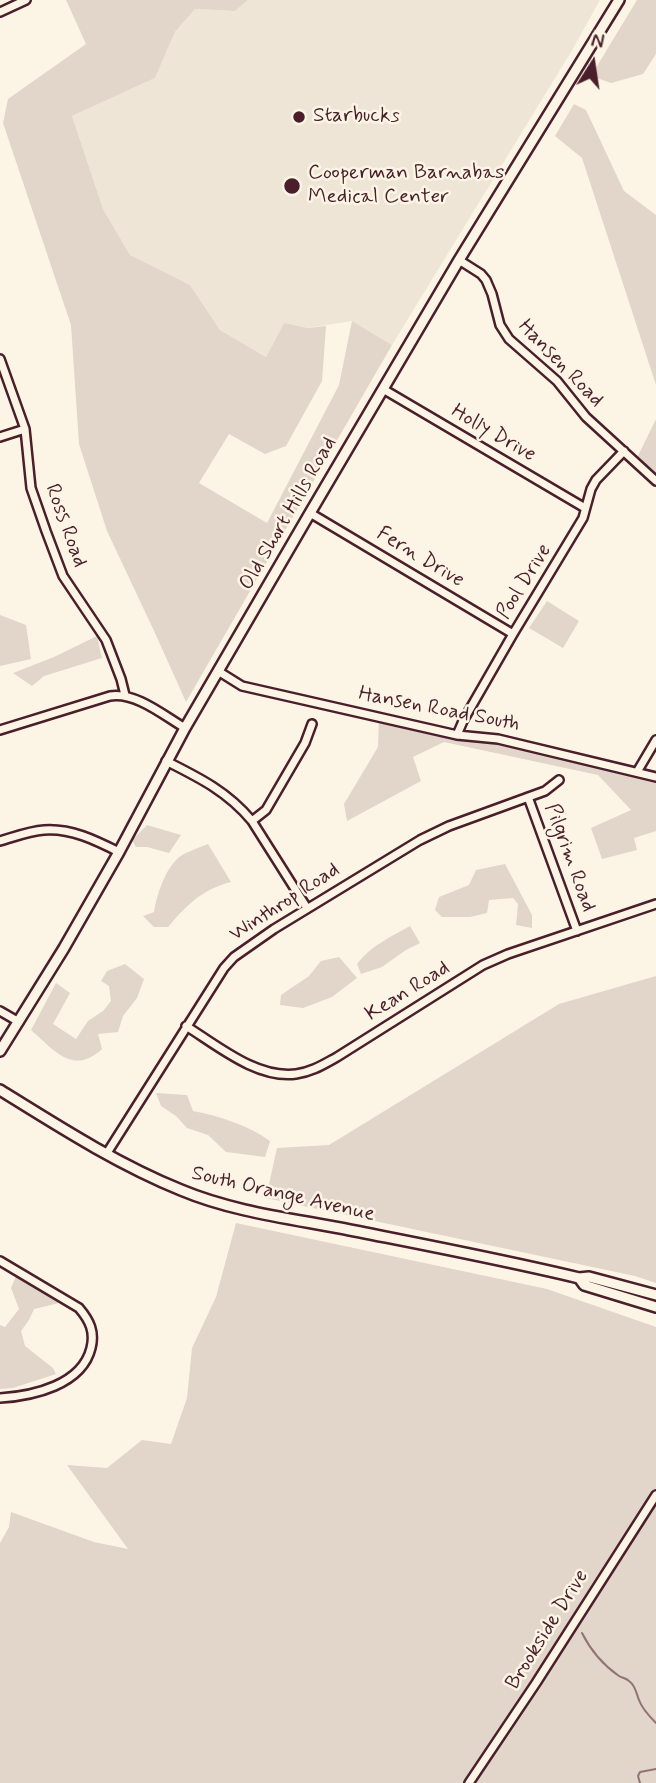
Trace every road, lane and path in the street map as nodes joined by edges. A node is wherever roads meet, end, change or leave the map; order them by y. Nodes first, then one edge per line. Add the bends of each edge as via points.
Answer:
1 (26, 0) edge
2 (619, 0) edge
3 (0, 12) edge
4 (459, 260) junction
5 (0, 359) edge
6 (383, 389) junction
7 (25, 429) junction
8 (0, 437) edge
9 (624, 451) junction
10 (656, 481) edge
11 (585, 508) junction
12 (310, 513) junction
13 (513, 634) junction
14 (218, 671) junction
15 (125, 695) junction
16 (312, 724) dead end
17 (184, 728) junction
18 (0, 730) edge
19 (457, 735) junction
20 (656, 740) edge
21 (166, 761) junction
22 (637, 772) junction
23 (656, 777) edge
24 (559, 779) dead end
25 (528, 797) junction
26 (252, 821) junction
27 (0, 841) edge
28 (119, 852) junction
29 (656, 904) edge
30 (307, 908) junction
31 (577, 931) junction
32 (0, 1011) edge
33 (19, 1022) junction
34 (186, 1026) junction
35 (0, 1051) edge
36 (0, 1090) edge
37 (107, 1153) junction
38 (0, 1261) edge
39 (579, 1278) junction
40 (656, 1296) edge
41 (656, 1307) edge
42 (0, 1398) edge
43 (656, 1495) edge
44 (469, 1783) edge

1 - 3 street
2 - 4 main road, Old Short Hills Road
4 - 6 main road, Old Short Hills Road
4 - 9 street, Hansen Road via 486,281 509,339
5 - 7 street, Ross Road
6 - 11 street, Holly Drive
6 - 12 main road, Old Short Hills Road
7 - 8 street
7 - 15 street, Ross Road via 31,488 46,531 63,576 106,640
9 - 10 street, Hansen Road
9 - 11 street, Pool Drive via 596,480
11 - 13 street, Pool Drive
12 - 13 street, Fern Drive
12 - 14 main road, Old Short Hills Road
13 - 19 street, Pool Drive
14 - 17 main road, Old Short Hills Road
14 - 19 street, Hansen Road South via 242,685
15 - 17 street
15 - 18 street
16 - 26 street via 266,810
17 - 21 main road, Old Short Hills Road
19 - 22 street, Hansen Road South via 498,738
20 - 22 street
21 - 26 street via 225,794
21 - 28 main road, Old Short Hills Road
22 - 23 street, Hansen Road South
24 - 25 street, Winthrop Road
25 - 30 street, Winthrop Road via 429,835
25 - 31 street, Pilgrim Road
26 - 30 street
27 - 28 street via 55,830 82,835
28 - 33 main road, Old Short Hills Road
29 - 31 street, Kean Road
30 - 34 street, Winthrop Road via 233,957
31 - 34 street, Kean Road via 483,965 337,1057 305,1072 278,1074 250,1065
32 - 33 street
33 - 35 main road, Old Short Hills Road
34 - 37 street, Winthrop Road
36 - 37 main road, South Orange Avenue
37 - 39 main road, South Orange Avenue via 212,1201
38 - 42 street via 79,1308 92,1328 93,1341 77,1373 47,1390
39 - 40 main road, South Orange Avenue
39 - 41 main road, South Orange Avenue via 584,1285
43 - 44 street, Brookside Drive

